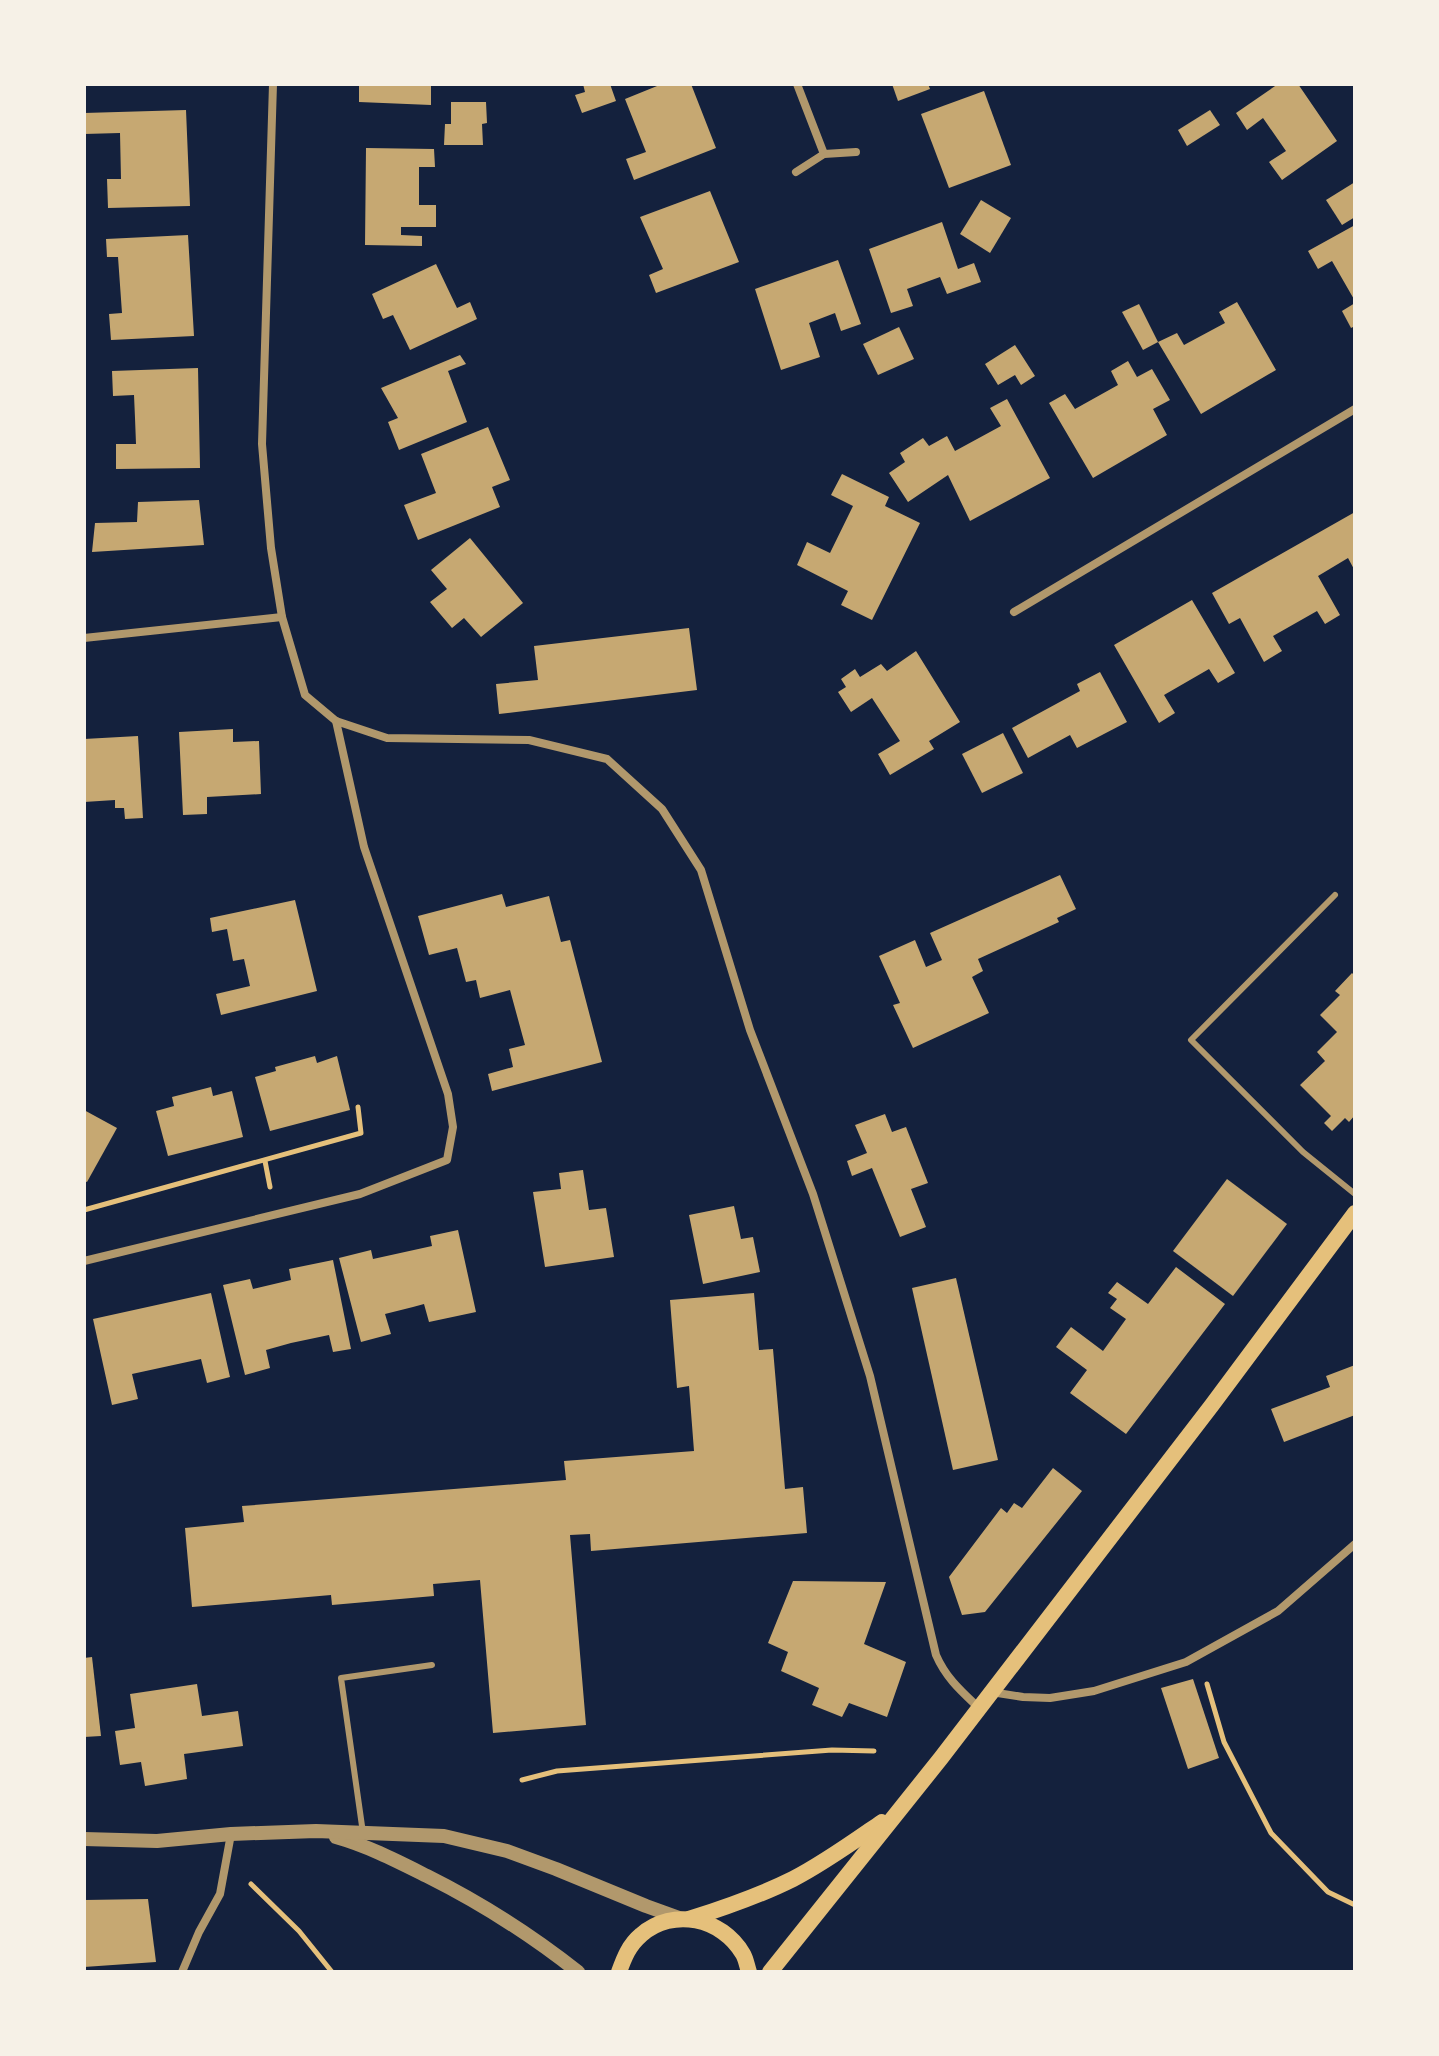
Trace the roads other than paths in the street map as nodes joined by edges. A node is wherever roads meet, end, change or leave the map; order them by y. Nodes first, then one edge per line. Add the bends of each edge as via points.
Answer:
1 (273, 84) edge
2 (797, 84) edge
3 (856, 152) dead end
4 (824, 154) junction
5 (796, 172) dead end
6 (1355, 409) edge
7 (1014, 612) dead end
8 (282, 617) junction
9 (84, 638) edge
10 (336, 721) junction
11 (1335, 895) dead end
12 (1355, 1194) edge
13 (1355, 1213) edge
14 (84, 1261) edge
15 (1355, 1544) edge
16 (432, 1665) dead end
17 (991, 1692) junction
18 (979, 1708) junction
19 (896, 1812) junction
20 (231, 1834) junction
21 (363, 1838) junction
22 (84, 1839) edge
23 (685, 1919) junction
24 (182, 1972) edge
25 (578, 1972) edge
26 (619, 1972) edge
27 (749, 1972) edge
28 (770, 1972) edge

1 - 8 street via 262,444
2 - 4 street
3 - 4 street
4 - 5 street
6 - 7 street
8 - 9 street
8 - 10 street via 305,695
10 - 14 street via 364,847 448,1094 453,1127 447,1160 360,1194
10 - 18 street via 387,738 529,740 607,759 662,809 701,870 750,1030 813,1194 870,1376 936,1655 952,1683
11 - 12 lane via 1191,1040 1303,1152
13 - 17 main road
15 - 17 street via 1278,1611 1186,1662 1094,1691 1050,1698
16 - 21 lane via 341,1678
17 - 18 main road
18 - 19 main road
19 - 23 main road via 796,1878
19 - 28 main road
20 - 21 street via 316,1831
20 - 22 street via 157,1841
20 - 24 street via 220,1894
21 - 23 street via 444,1836 507,1851
21 - 25 street via 465,1895
23 - 26 main road via 660,1923 640,1935
23 - 27 main road via 711,1924 730,1938

